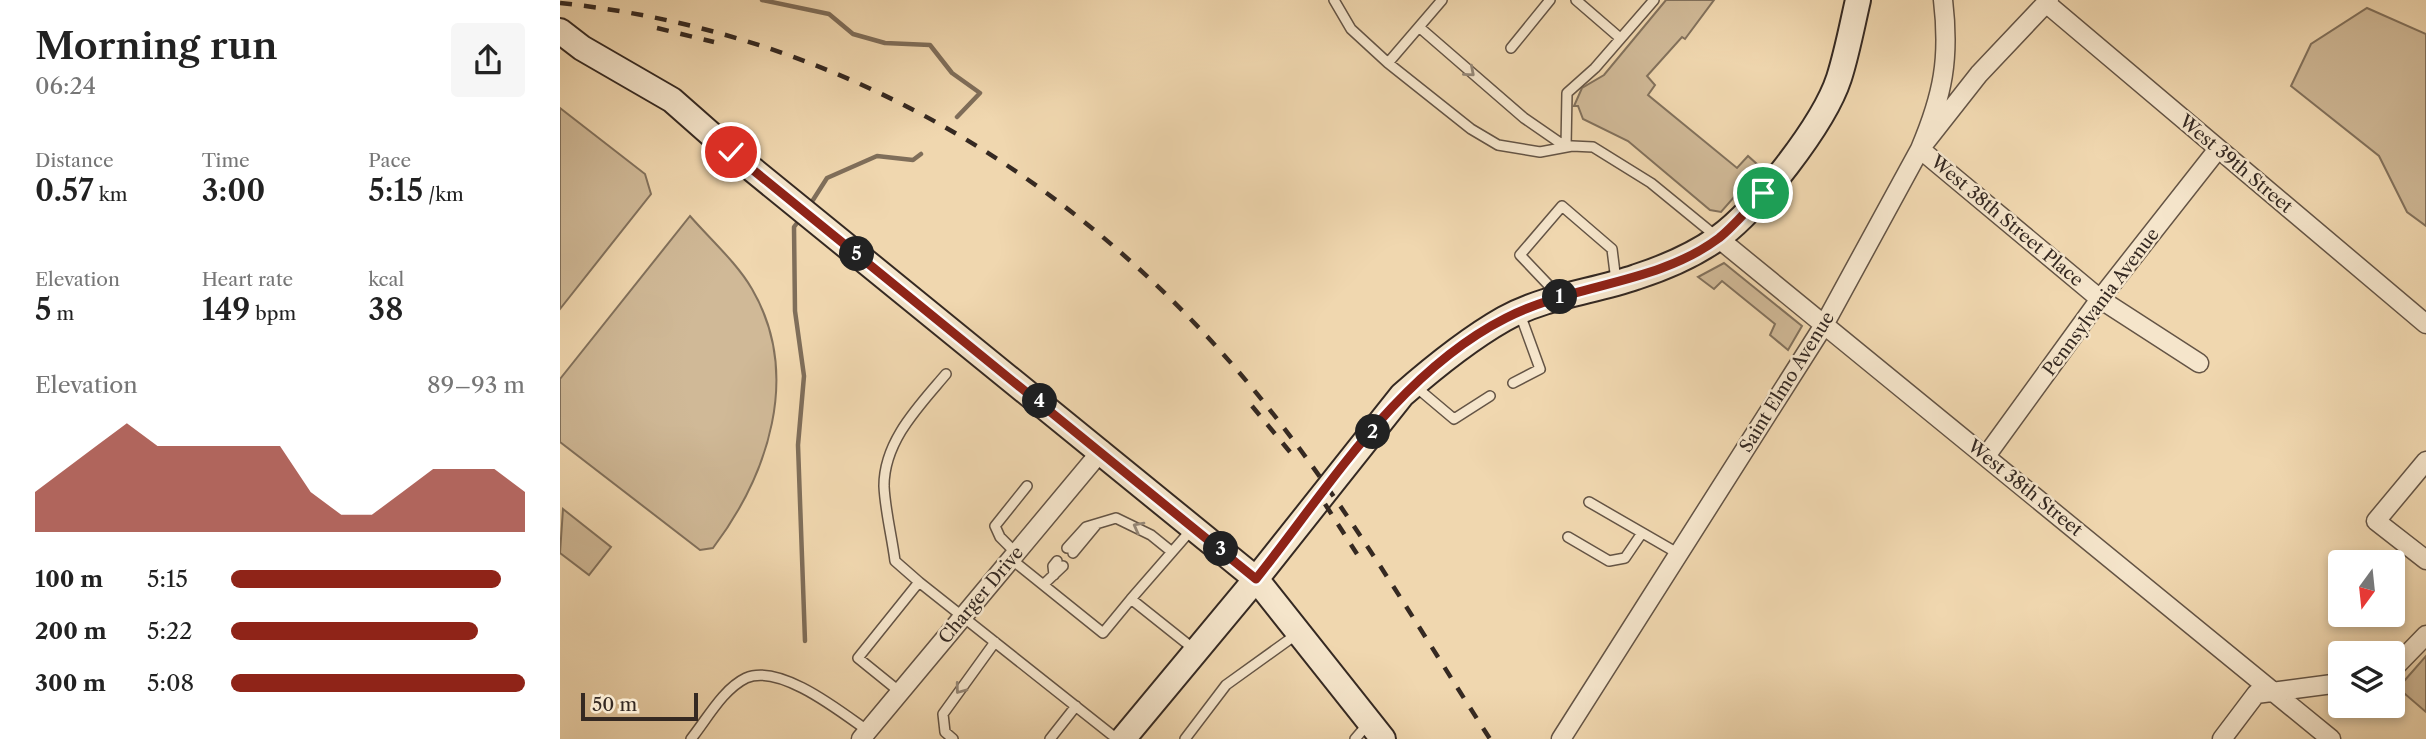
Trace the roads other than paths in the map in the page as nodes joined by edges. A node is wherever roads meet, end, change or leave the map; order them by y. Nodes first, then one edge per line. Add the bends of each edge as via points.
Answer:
1 (1334, 0) edge
2 (1442, 0) edge
3 (1550, 0) edge
4 (1576, 0) edge
5 (1654, 0) edge
6 (1858, 0) edge
7 (1943, 0) edge
8 (2048, 1) edge
9 (1419, 27) junction
10 (560, 31) edge
11 (1620, 38) junction
12 (1511, 48) dead end
13 (1388, 63) junction
14 (1566, 147) junction
15 (1920, 149) junction
16 (2218, 149) junction
17 (1718, 238) junction
18 (1616, 283) junction
19 (1559, 297) junction
20 (2100, 299) junction
21 (1520, 312) junction
22 (2426, 324) edge
23 (1824, 326) junction
24 (2199, 363) dead end
25 (946, 374) dead end
26 (1513, 383) dead end
27 (1413, 385) junction
28 (1490, 396) dead end
29 (1101, 450) junction
30 (1986, 456) junction
31 (2426, 461) edge
32 (1027, 486) dead end
33 (1589, 502) dead end
34 (1194, 527) junction
35 (1642, 533) junction
36 (1568, 537) dead end
37 (1070, 551) dead end
38 (1172, 552) junction
39 (1679, 554) junction
40 (1013, 556) junction
41 (2426, 560) edge
42 (1060, 563) dead end
43 (1256, 579) junction
44 (919, 582) junction
45 (1044, 584) junction
46 (1131, 599) junction
47 (963, 616) junction
48 (1299, 633) junction
49 (2426, 635) edge
50 (996, 642) junction
51 (1196, 651) junction
52 (2405, 657) edge
53 (2328, 685) edge
54 (901, 692) junction
55 (2275, 692) junction
56 (1076, 706) junction
57 (1369, 733) edge
58 (864, 735) edge
59 (691, 739) edge
60 (953, 739) edge
61 (1050, 739) edge
62 (1117, 739) edge
63 (1123, 739) edge
64 (1185, 739) edge
65 (1562, 739) edge
66 (2222, 739) edge
67 (2331, 739) edge

1 - 13 lane via 1351,29
2 - 9 lane
3 - 12 lane
4 - 11 lane
5 - 11 lane
6 - 17 main road via 1839,79 1811,132 1763,193
7 - 15 street, Saint Elmo Avenue via 1948,53 1933,120
8 - 15 street via 1979,74
8 - 16 street, West 39th Street
9 - 13 lane
9 -> 14 lane via 1524,118
10 - 29 main road via 672,100
11 - 14 lane via 1567,93
13 - 14 lane via 1498,145 1540,152
14 - 17 lane via 1593,147 1609,155
15 - 20 street, West 38th Street Place
15 - 23 street, Saint Elmo Avenue
16 - 20 street, Pennsylvania Avenue
16 - 22 street, West 39th Street
17 - 18 main road via 1674,262
17 - 23 street, West 38th Street
18 - 19 main road
18 - 19 lane via 1612,249 1562,206 1520,255
19 - 21 main road
20 - 24 street, West 38th Street Place
20 - 30 street, Pennsylvania Avenue
21 - 26 lane via 1540,369
21 - 27 main road via 1456,349
23 - 30 street, West 38th Street
23 - 39 street, Saint Elmo Avenue
25 - 44 lane via 903,427 884,486 895,561
27 - 28 lane via 1454,419
27 - 43 main road
29 - 34 main road
29 - 40 street, Charger Drive
30 - 55 street, West 38th Street
31 - 41 street via 2376,521
32 - 40 lane via 995,526
33 - 35 lane
34 - 38 lane
34 - 43 main road
35 - 36 lane via 1625,558 1617,561 1609,561
35 - 39 lane
38 -> 37 lane via 1131,522 1115,518 1086,527
38 - 46 lane
39 - 65 street, Saint Elmo Avenue
40 - 45 lane
40 - 47 street, Charger Drive
42 - 45 lane
43 - 48 main road
43 - 51 main road
44 - 47 lane
44 - 54 lane via 858,658
45 - 46 lane via 1103,633
46 - 51 lane
47 - 50 lane
47 - 54 street, Charger Drive
48 - 57 main road
48 - 64 lane via 1226,685
49 - 52 street
50 - 56 lane
50 -> 60 lane via 943,714 945,732
51 - 63 main road
53 - 55 street
54 - 58 street, Charger Drive
55 - 66 street via 2256,694
55 - 67 street, West 38th Street
56 - 61 lane
56 - 62 lane
58 - 59 lane via 820,698 783,679 761,674 728,692

